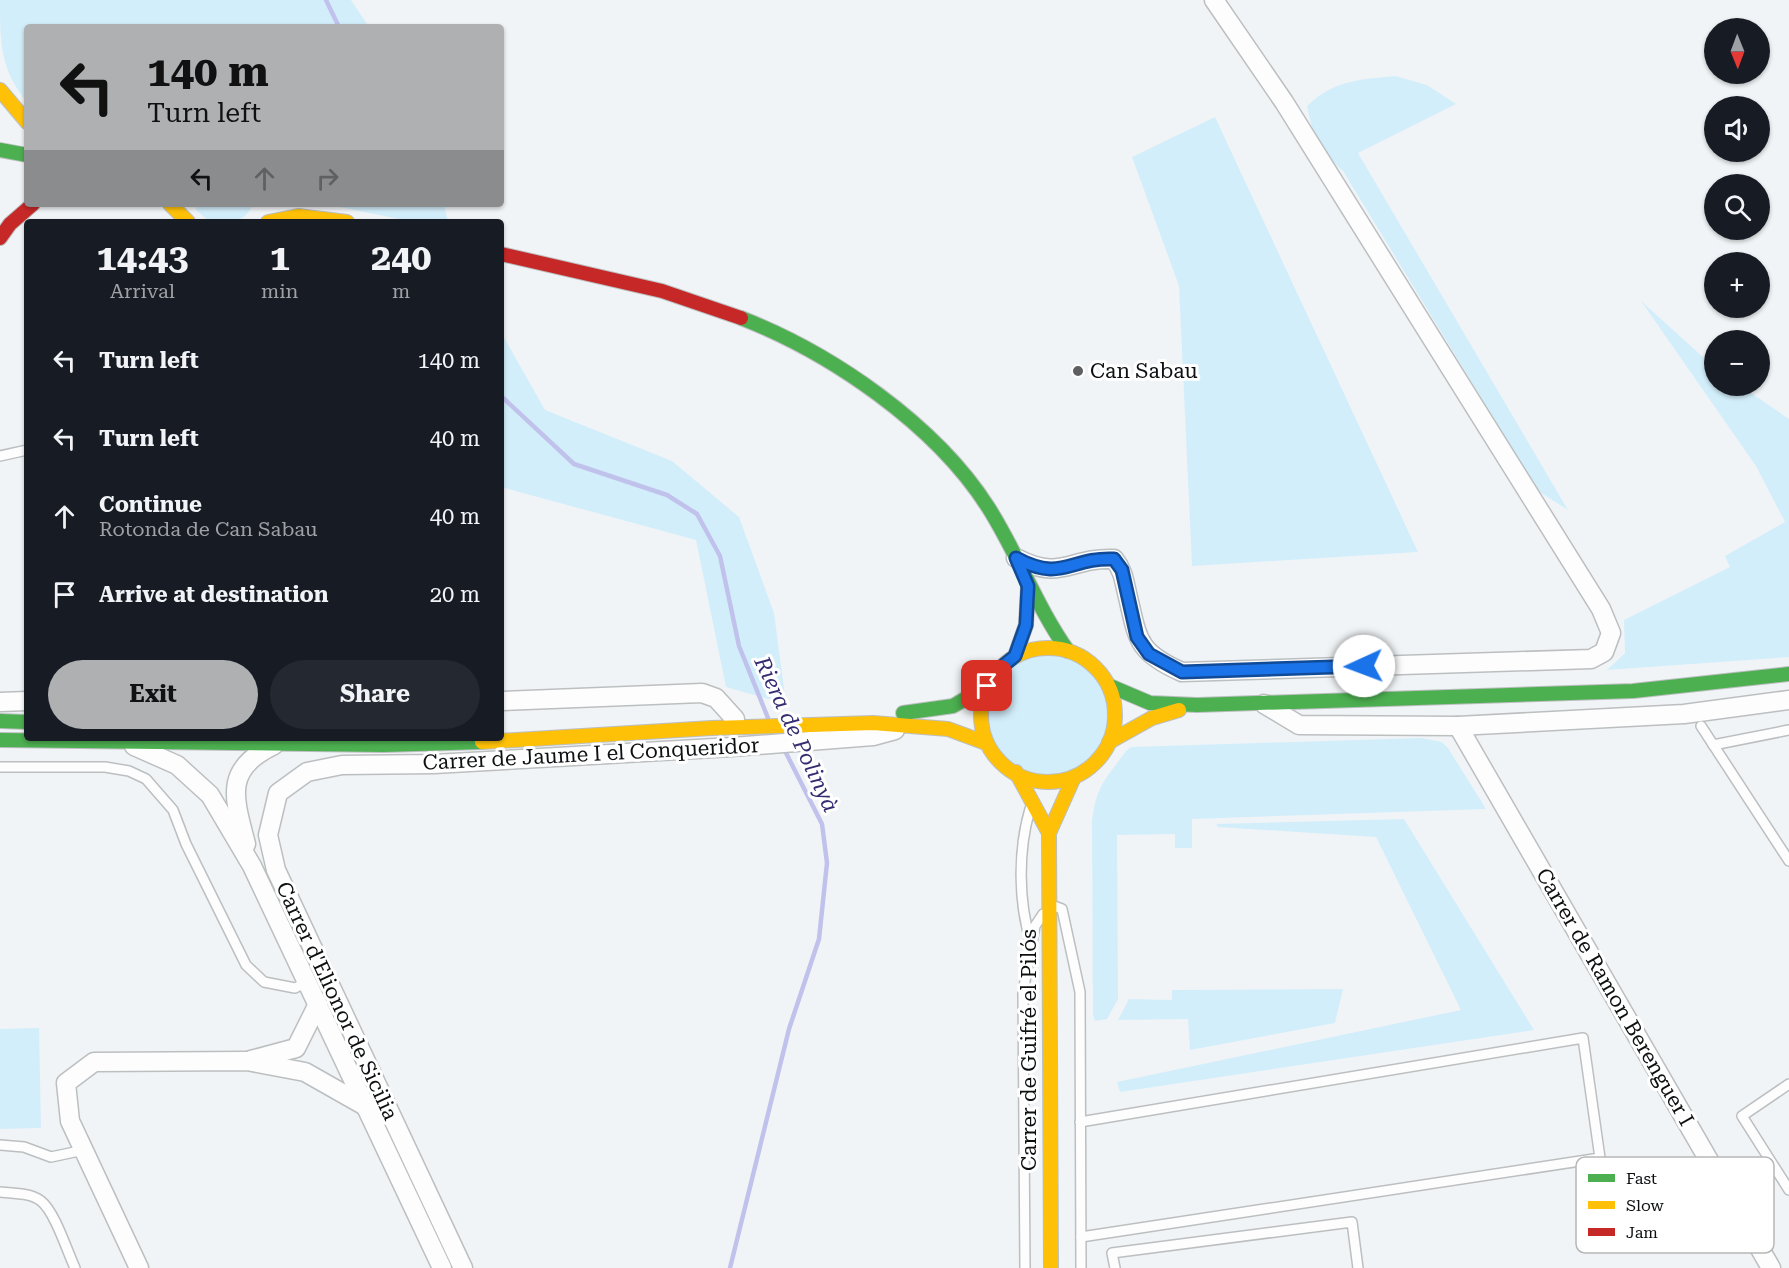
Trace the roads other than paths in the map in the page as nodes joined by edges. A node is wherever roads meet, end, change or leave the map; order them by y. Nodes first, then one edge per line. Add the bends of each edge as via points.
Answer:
1 (1214, 0) edge
2 (0, 90) edge
3 (24, 118) edge
4 (0, 150) edge
5 (24, 154) edge
6 (30, 207) edge
7 (302, 207) edge
8 (266, 215) edge
9 (314, 215) junction
10 (333, 219) edge
11 (0, 237) edge
12 (504, 255) edge
13 (24, 451) edge
14 (0, 456) edge
15 (1016, 558) junction
16 (1069, 568) junction
17 (1028, 586) junction
18 (1037, 604) junction
19 (1068, 651) junction
20 (1015, 656) junction
21 (1789, 674) edge
22 (987, 686) junction
23 (1110, 686) junction
24 (1789, 700) edge
25 (24, 701) edge
26 (504, 701) edge
27 (0, 702) edge
28 (1264, 704) junction
29 (1197, 705) junction
30 (0, 721) edge
31 (746, 721) junction
32 (785, 721) junction
33 (24, 722) edge
34 (524, 725) dead end
35 (911, 726) junction
36 (1458, 726) junction
37 (1701, 726) dead end
38 (1789, 730) edge
39 (0, 740) edge
40 (24, 740) edge
41 (39, 741) edge
42 (121, 741) edge
43 (158, 741) edge
44 (1109, 742) junction
45 (986, 743) junction
46 (276, 744) junction
47 (1713, 745) junction
48 (11, 750) dead end
49 (342, 765) joint
50 (0, 767) edge
51 (1016, 772) junction
52 (1074, 777) junction
53 (1032, 804) junction
54 (1049, 832) junction
55 (1789, 861) edge
56 (252, 866) junction
57 (1049, 905) junction
58 (1031, 945) junction
59 (307, 982) junction
60 (318, 1004) junction
61 (247, 1061) junction
62 (1789, 1084) edge
63 (365, 1106) junction
64 (1080, 1122) junction
65 (0, 1145) edge
66 (84, 1150) junction
67 (1600, 1157) edge
68 (1707, 1157) edge
69 (1768, 1157) edge
70 (1576, 1162) edge
71 (1774, 1166) edge
72 (1789, 1190) edge
73 (0, 1192) edge
74 (1081, 1236) junction
75 (1762, 1253) edge
76 (75, 1268) edge
77 (139, 1268) edge
78 (442, 1268) edge
79 (463, 1268) edge
80 (1025, 1268) edge
81 (1051, 1268) edge
82 (1081, 1268) edge
83 (1115, 1268) edge
84 (1358, 1268) edge
85 (1771, 1268) edge

1 - 16 street via 1290,112 1601,609 1611,633 1604,652 1591,659 1182,672 1154,658 1137,637 1122,570 1114,559 1093,558
2 - 3 main road
4 - 5 main road
6 - 11 main road
7 - 9 main road
8 - 9 main road
9 - 10 main road
12 - 15 main road via 651,286 743,317 802,344 881,397 952,462 987,504
13 - 14 lane
15 - 16 street via 1046,571
15 - 17 main road
16 - 18 street via 1048,583
17 - 18 main road
17 - 20 main road via 1026,625
18 - 19 main road
19 - 20 main road via 1050,648
19 - 23 main road via 1094,666
20 - 22 main road
21 - 28 main road via 1612,693
22 - 32 main road via 940,710
22 - 45 main road via 981,714
23 - 29 main road via 1150,703
23 - 44 main road via 1113,723
24 - 36 street via 1684,714
25 - 27 street
26 - 31 street via 702,693 716,698
28 - 29 main road
28 - 36 street via 1299,725
29 - 44 main road via 1152,718
30 - 33 main road
31 - 32 main road
31 - 34 main road
31 - 46 main road via 512,741
32 - 35 main road
35 - 45 main road via 956,731
35 - 49 street, Carrer de Jaume I el Conqueridor via 873,736 732,747 434,764
36 - 68 street, Carrer de Ramon Berenguer I
37 - 47 lane
38 - 47 lane
39 - 40 main road
41 - 48 lane
42 - 56 street, Carrer d'Elionor de Sicilia via 177,765 210,795
43 - 46 main road
44 - 52 main road via 1091,766
45 - 51 main road via 998,759
46 - 56 street, Carrer d'Elionor de Sicilia via 244,764 237,781 234,798
47 - 55 lane
49 - 79 street, Carrer d'Elionor de Sicilia via 307,772 278,793 268,835 276,870
50 - 59 lane via 105,767 146,779 173,810 246,965 264,982 295,988
51 - 52 main road via 1043,781
51 - 53 main road
52 - 54 main road, Carrer de Guifré el Pilós
53 - 54 main road
53 - 58 lane via 1022,836 1024,919
54 - 57 main road, Carrer de Guifré el Pilós
56 - 59 street, Carrer d'Elionor de Sicilia
57 - 58 lane via 1035,926
57 - 64 lane via 1062,909 1080,992
57 - 81 main road, Carrer de Guifré el Pilós
58 - 80 lane via 1023,992
59 - 60 street, Carrer d'Elionor de Sicilia
60 - 61 street via 296,1048
60 - 63 street, Carrer d'Elionor de Sicilia
61 - 63 street via 305,1072
61 - 66 street via 94,1062 66,1083 70,1121
62 - 69 lane via 1742,1116
63 - 78 street, Carrer d'Elionor de Sicilia
64 - 67 lane via 1582,1038
64 - 74 lane
65 - 66 lane via 24,1147 51,1157
66 - 77 street
70 - 74 lane
71 - 72 lane
73 - 76 lane via 40,1200
74 - 82 lane
75 - 85 street, Carrer de Ramon Berenguer I
83 - 84 lane via 1112,1253 1352,1222

